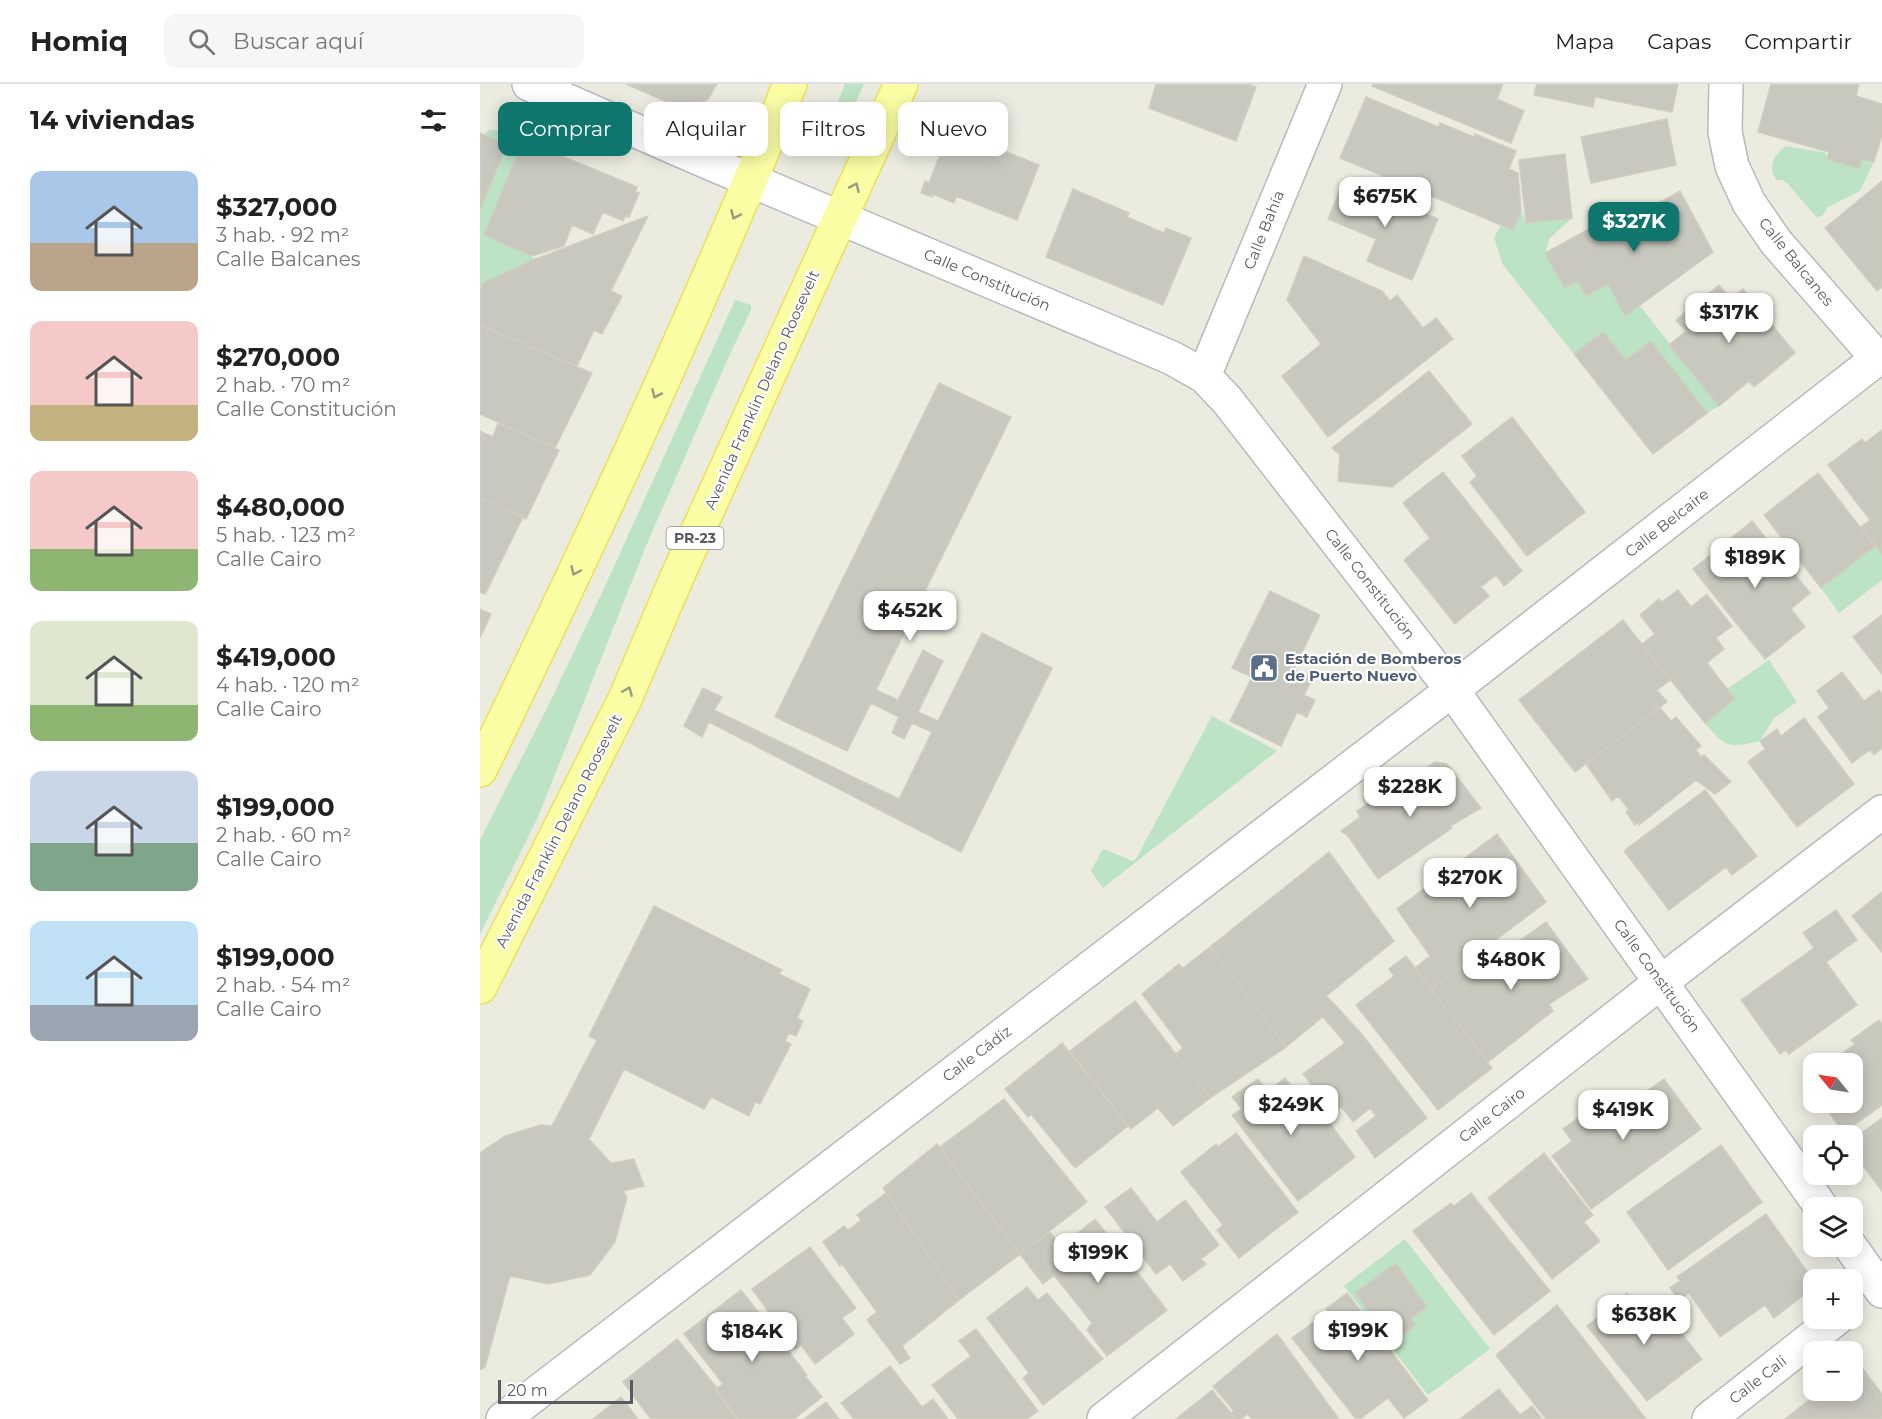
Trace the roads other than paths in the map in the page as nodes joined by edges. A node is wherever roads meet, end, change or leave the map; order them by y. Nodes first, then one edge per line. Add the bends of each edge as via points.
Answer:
1 (529, 84) edge
2 (790, 84) edge
3 (901, 84) edge
4 (1325, 84) edge
5 (1726, 84) edge
6 (751, 180) junction
7 (841, 217) junction
8 (1880, 357) edge
9 (1204, 376) junction
10 (1452, 690) junction
11 (480, 770) edge
12 (1882, 812) edge
13 (1661, 982) junction
14 (480, 987) edge
15 (1814, 1197) edge
16 (1858, 1257) edge
17 (1881, 1287) edge
18 (1863, 1299) edge
19 (1823, 1329) edge
20 (503, 1419) edge
21 (1104, 1419) edge
22 (1709, 1419) edge

1 - 6 street, Calle Constitución
2 - 6 main road
7 -> 3 main road, Avenida Franklin Delano Roosevelt / PR-23
4 - 9 street, Calle Bahía
5 - 8 street, Calle Balcanes via 1725,132 1732,166 1749,203 1776,242
6 - 7 street, Calle Constitución
6 -> 11 main road via 581,558
7 - 9 street, Calle Constitución via 1172,358
14 -> 7 main road, Avenida Franklin Delano Roosevelt / PR-23 via 625,699
8 - 10 street, Calle Belcaire
9 - 10 street, Calle Constitución via 1227,400
10 - 13 street, Calle Constitución
10 - 20 street, Calle Cádiz
12 - 13 street, Calle Cairo
13 - 15 street, Calle Constitución
13 - 21 street, Calle Cairo
16 - 17 street
17 - 18 street
19 - 22 street, Calle Cali

